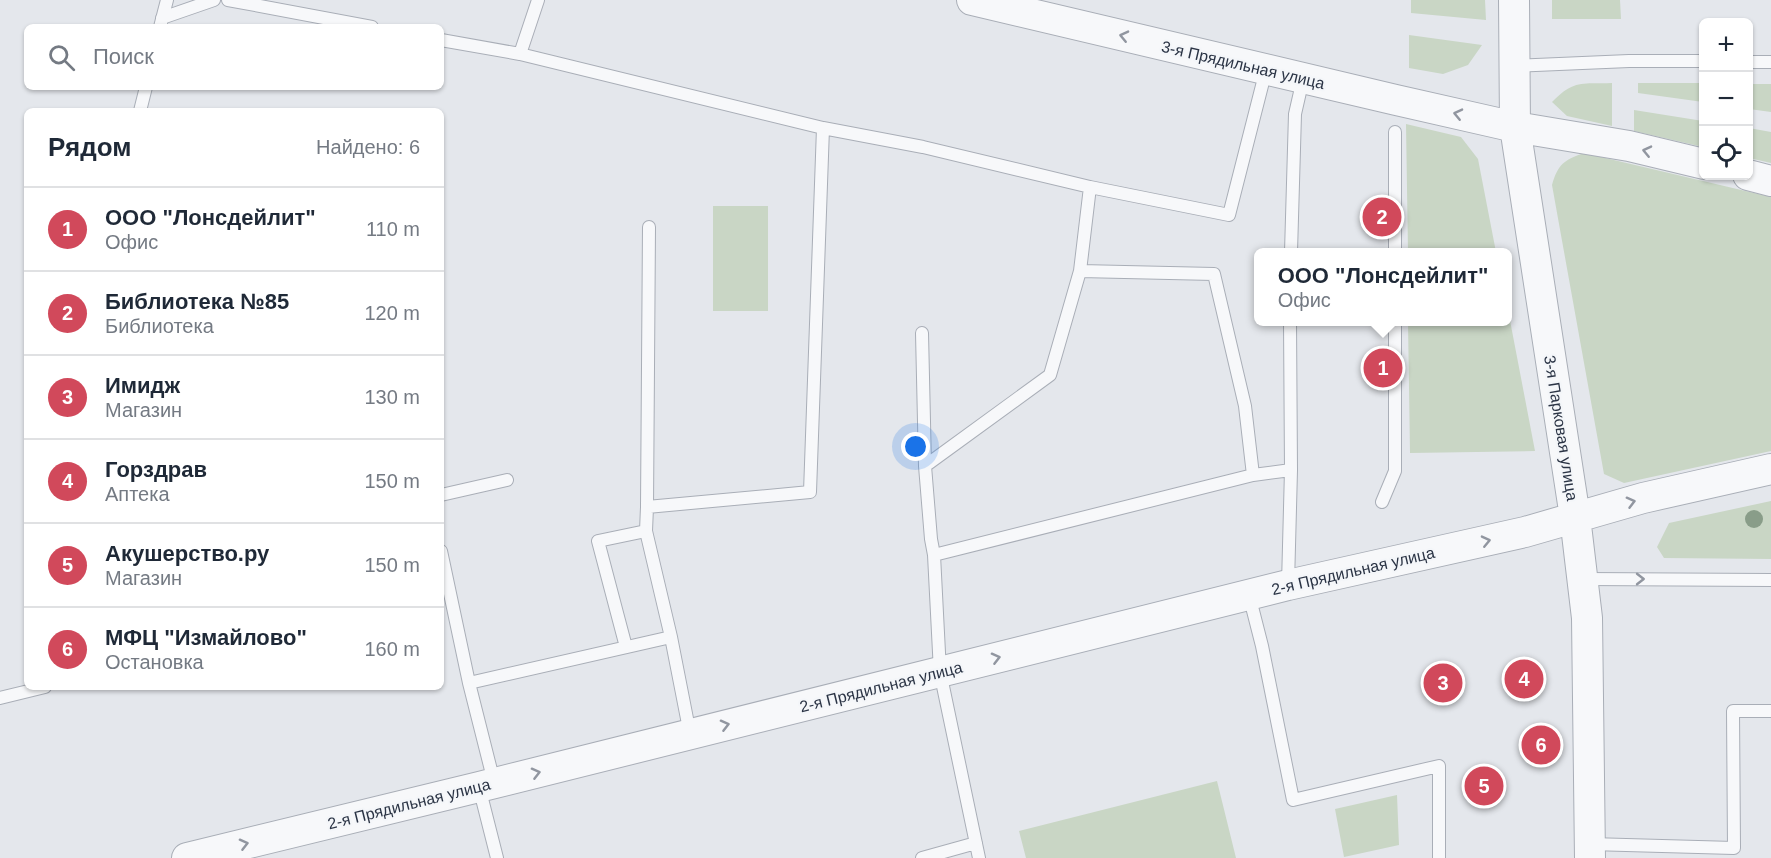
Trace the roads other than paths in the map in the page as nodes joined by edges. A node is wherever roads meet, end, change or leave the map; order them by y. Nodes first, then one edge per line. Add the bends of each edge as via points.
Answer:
1 (167, 0) edge
2 (214, 0) edge
3 (228, 0) edge
4 (538, 0) edge
5 (972, 0) edge
6 (1514, 0) edge
7 (161, 23) edge
8 (356, 24) edge
9 (444, 41) edge
10 (520, 54) junction
11 (1699, 61) edge
12 (1753, 62) edge
13 (1771, 62) edge
14 (1515, 66) junction
15 (1266, 70) junction
16 (1303, 79) junction
17 (145, 90) edge
18 (141, 108) edge
19 (1515, 127) junction
20 (823, 129) junction
21 (1395, 132) dead end
22 (1699, 163) edge
23 (1753, 176) edge
24 (1771, 181) edge
25 (1090, 187) junction
26 (649, 227) dead end
27 (1291, 248) edge
28 (1395, 248) edge
29 (1080, 271) junction
30 (1290, 326) edge
31 (1395, 326) edge
32 (922, 333) dead end
33 (925, 466) junction
34 (1771, 469) edge
35 (1291, 470) junction
36 (1253, 475) junction
37 (507, 480) dead end
38 (444, 494) edge
39 (1382, 502) dead end
40 (648, 507) junction
41 (1575, 517) junction
42 (646, 531) junction
43 (934, 555) junction
44 (1582, 579) junction
45 (1771, 580) edge
46 (1288, 585) junction
47 (445, 590) edge
48 (1249, 595) junction
49 (671, 637) junction
50 (626, 647) junction
51 (940, 672) junction
52 (470, 683) junction
53 (33, 690) edge
54 (0, 698) edge
55 (1771, 711) edge
56 (690, 734) junction
57 (487, 785) junction
58 (976, 843) junction
59 (1590, 851) edge
60 (187, 858) edge
61 (497, 858) edge
62 (922, 858) edge
63 (979, 858) edge
64 (1439, 858) edge

1 - 7 lane
2 - 7 lane
3 - 8 lane
4 - 10 lane
15 -> 5 street, 3-я Прядильная улица
6 - 14 street, 3-я Парковая улица
9 - 10 lane
10 - 20 lane
11 - 14 lane
12 - 13 lane
14 - 19 street, 3-я Парковая улица
15 - 16 street, 3-я Прядильная улица
15 - 25 lane via 1228,215
19 -> 16 street, 3-я Прядильная улица
16 - 27 lane via 1295,114
17 - 18 lane
22 -> 19 street, 3-я Прядильная улица via 1629,146
19 - 41 street, 3-я Парковая улица
20 - 25 lane via 923,147
20 - 40 lane via 810,492
21 - 28 lane
23 - 24 street
25 - 29 lane
26 - 40 lane
29 - 33 lane via 1050,375
29 - 36 lane via 1214,274 1245,406
30 - 35 lane
31 - 39 lane via 1395,471
32 - 33 lane
33 - 43 lane
41 -> 34 street, 2-я Прядильная улица
35 - 36 lane
35 - 46 lane
36 - 43 lane
37 - 38 lane
40 - 42 lane
41 - 44 street, 3-я Парковая улица
46 -> 41 street, 2-я Прядильная улица
42 - 49 lane
42 - 50 lane via 598,542
43 - 51 lane
44 -> 45 lane
44 - 59 street, 3-я Парковая улица via 1587,618
46 - 48 street, 2-я Прядильная улица
47 - 52 lane
51 -> 48 street, 2-я Прядильная улица
48 - 64 lane via 1293,800 1439,766
49 - 50 lane
49 - 56 lane
50 - 52 lane
56 -> 51 street, 2-я Прядильная улица
51 - 58 lane
52 - 57 lane
53 - 54 lane
55 - 59 lane via 1733,711 1734,848
57 -> 56 street, 2-я Прядильная улица
60 -> 57 street, 2-я Прядильная улица
57 - 61 lane
58 - 62 lane
58 - 63 lane

